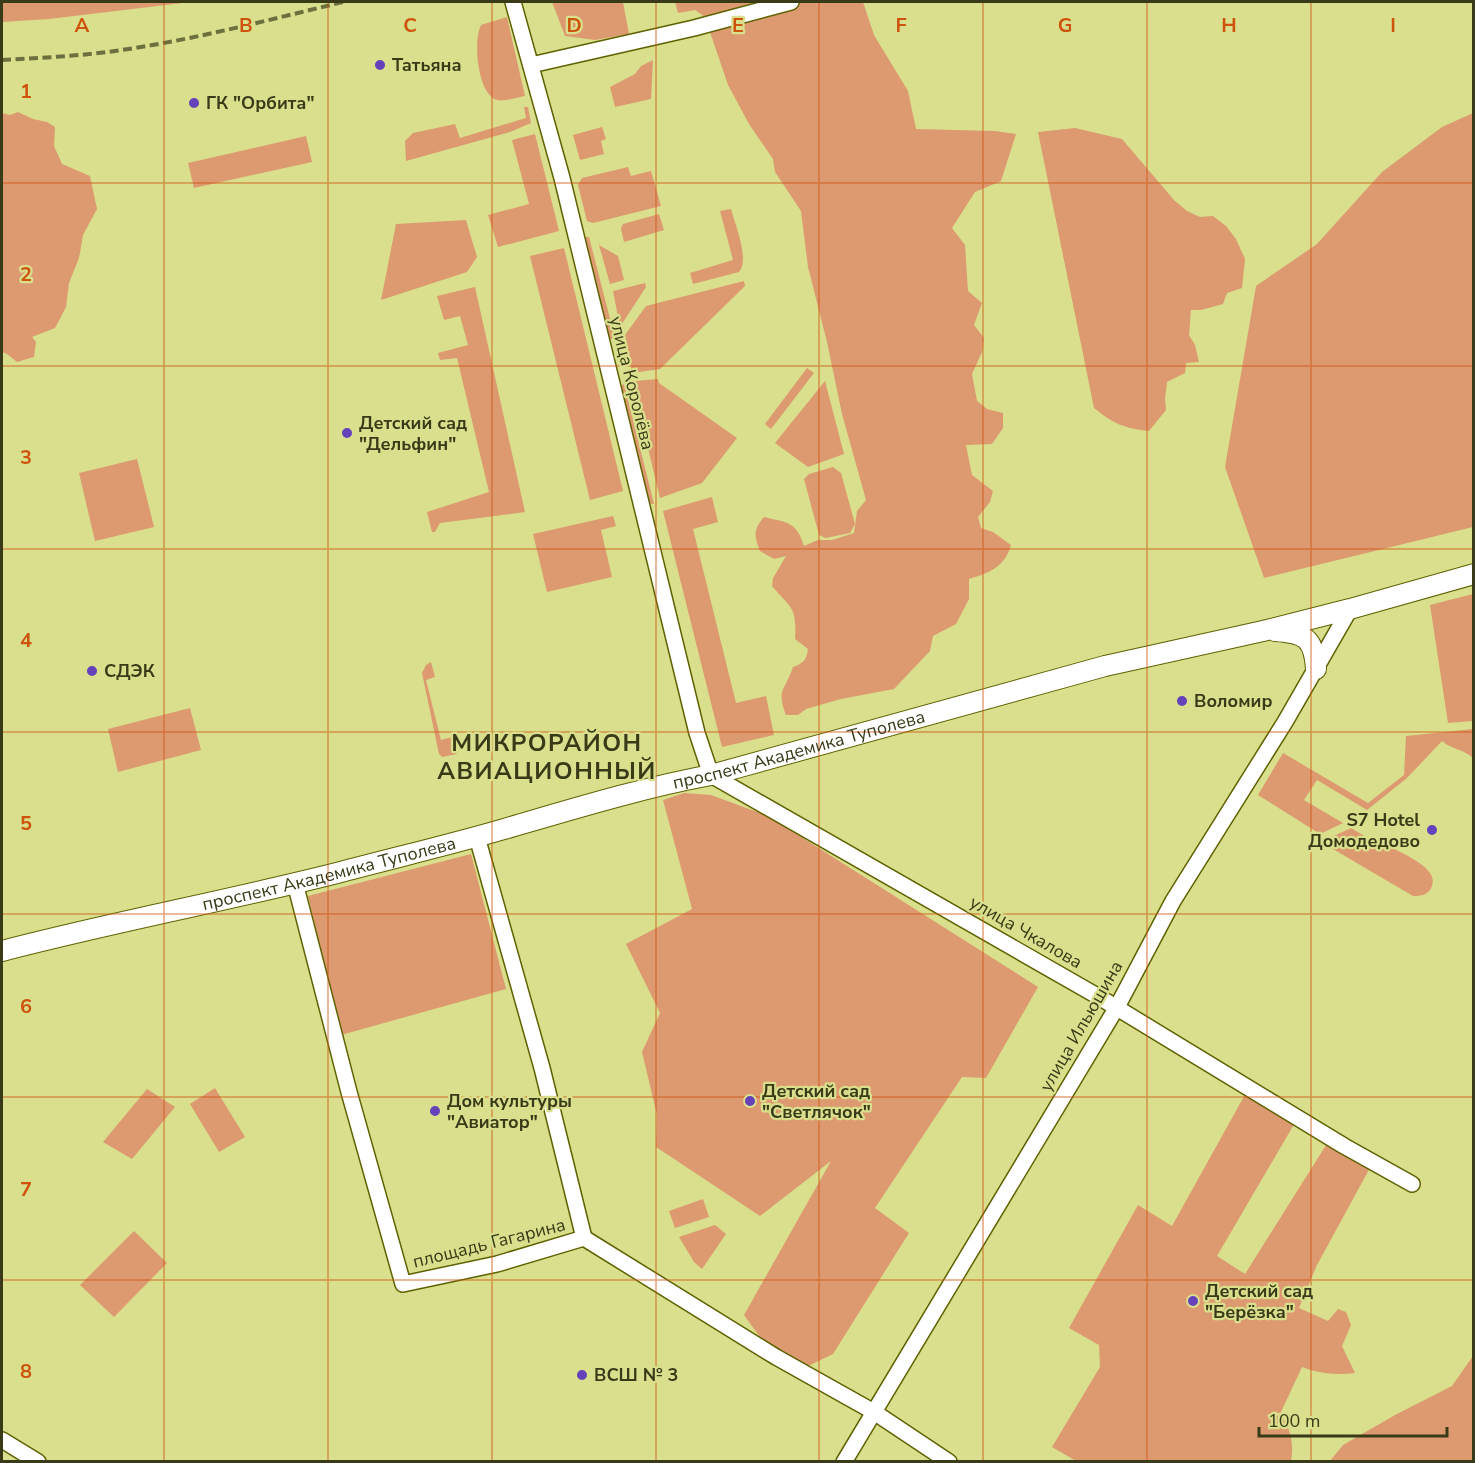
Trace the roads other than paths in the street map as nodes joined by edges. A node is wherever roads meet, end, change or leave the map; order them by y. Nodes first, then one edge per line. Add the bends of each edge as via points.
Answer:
1 (513, 2) edge
2 (791, 2) edge
3 (531, 65) junction
4 (1473, 574) edge
5 (1350, 609) junction
6 (1263, 631) junction
7 (1316, 669) junction
8 (711, 775) junction
9 (477, 837) junction
10 (295, 883) junction
11 (2, 951) edge
12 (1117, 1007) junction
13 (1412, 1184) dead end
14 (584, 1238) junction
15 (874, 1412) junction
16 (2, 1440) edge
17 (38, 1461) edge
18 (844, 1461) edge
19 (949, 1461) edge

1 - 3 street, улица Королёва
2 - 3 street
3 - 8 street, улица Королёва via 697,732
4 - 5 main road, проспект Академика Туполева
5 - 6 main road, проспект Академика Туполева
5 - 7 street, улица Ильюшина
6 - 7 main road via 1302,637 1315,650
6 - 8 main road, проспект Академика Туполева via 1105,666
7 - 12 street, улица Ильюшина via 1173,901
8 - 9 main road, проспект Академика Туполева via 664,784
8 - 12 street, улица Чкалова
9 - 10 main road, проспект Академика Туполева
9 - 14 street, площадь Гагарина via 542,1068
10 - 11 main road, проспект Академика Туполева
10 - 14 street, площадь Гагарина via 403,1284 497,1264
12 - 13 street, улица Чкалова
12 - 15 street, улица Ильюшина
14 - 15 street via 735,1333
15 - 18 street, улица Ильюшина
15 - 19 street
16 - 17 street

